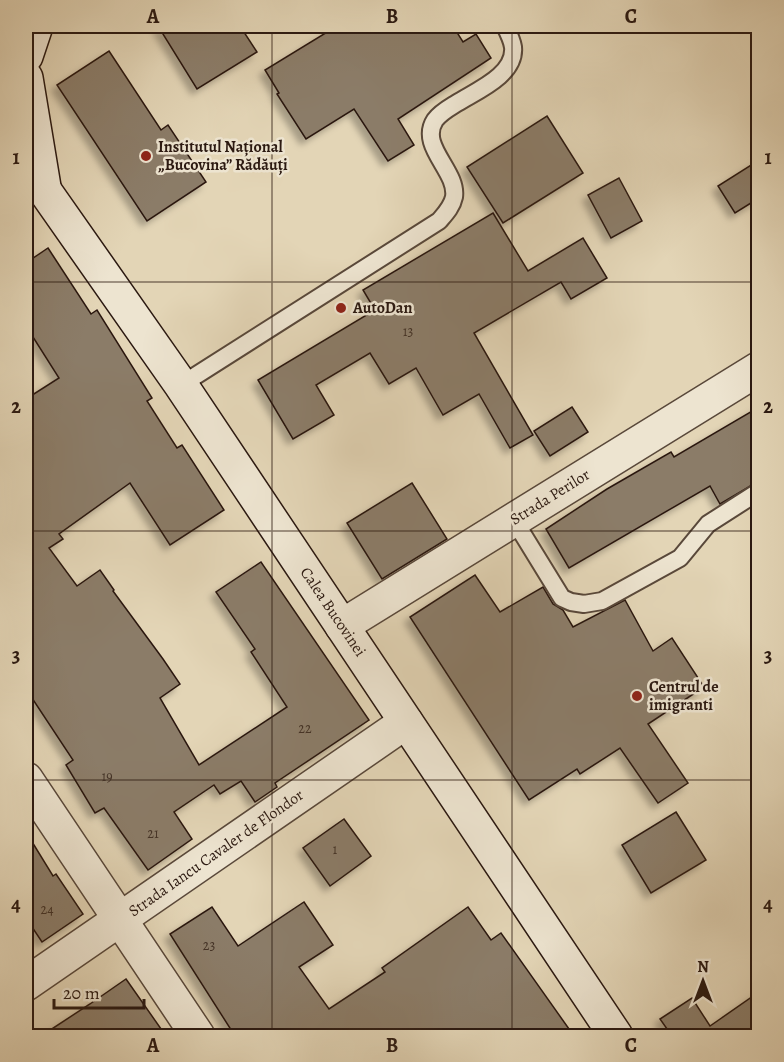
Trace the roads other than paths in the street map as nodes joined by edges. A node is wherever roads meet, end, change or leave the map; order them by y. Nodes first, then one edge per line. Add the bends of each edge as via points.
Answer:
1 (36, 26) edge
2 (506, 26) edge
3 (26, 55) edge
4 (26, 78) edge
5 (26, 164) edge
6 (44, 191) junction
7 (759, 369) edge
8 (181, 385) junction
9 (759, 492) edge
10 (514, 520) junction
11 (342, 626) junction
12 (406, 722) junction
13 (26, 779) edge
14 (119, 920) junction
15 (26, 984) edge
16 (198, 1036) edge
17 (616, 1036) edge

1 - 3 street
2 - 8 lane via 514,48 510,65 498,77 440,113 433,122 433,145 453,185 449,210 439,221
4 - 6 street, Calea Bucovinei
5 - 6 street, Calea Bucovinei
6 - 8 street, Calea Bucovinei
7 - 10 street, Strada Perilor
8 - 11 street, Calea Bucovinei
9 - 10 lane via 708,524 680,558 602,601 584,604 562,597
10 - 11 street, Strada Perilor
11 - 12 street, Calea Bucovinei
12 - 14 street, Strada Iancu Cavaler de Flondor
12 - 17 street, Calea Bucovinei
13 - 14 street
14 - 15 street, Strada Iancu Cavaler de Flondor
14 - 16 street

